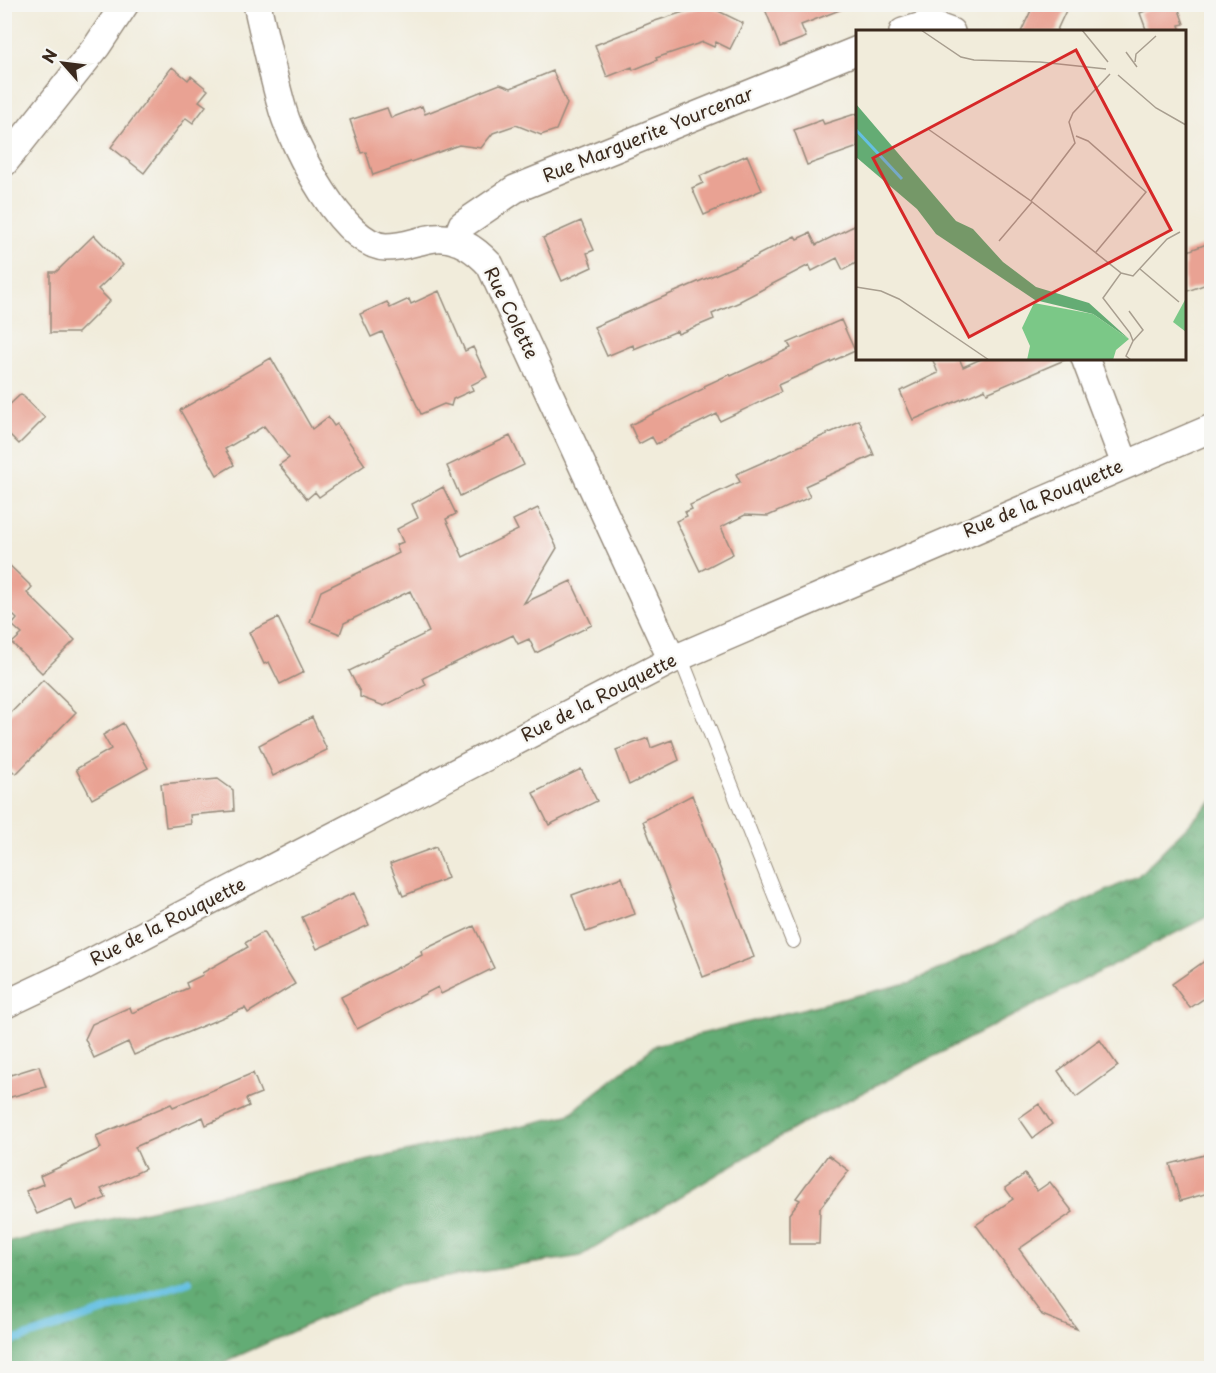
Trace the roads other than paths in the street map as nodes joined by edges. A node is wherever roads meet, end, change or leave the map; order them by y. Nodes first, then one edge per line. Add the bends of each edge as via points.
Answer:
1 (125, 4) edge
2 (257, 4) edge
3 (910, 30) edge
4 (946, 30) edge
5 (856, 51) edge
6 (4, 163) edge
7 (456, 241) junction
8 (1086, 360) edge
9 (1212, 428) edge
10 (1125, 464) junction
11 (676, 658) junction
12 (793, 941) dead end
13 (4, 1005) edge

1 - 6 street via 97,46
2 - 7 street, Rue Colette via 283,112 295,143 342,220 362,240 383,247 408,246 436,238
3 - 4 street via 929,24
5 - 7 street, Rue Marguerite Yourcenar via 515,189 462,225
7 - 11 street, Rue Colette via 476,250 490,265
8 - 10 street
9 - 10 street, Rue de la Rouquette
10 - 11 street, Rue de la Rouquette
11 - 12 lane
11 - 13 street, Rue de la Rouquette

